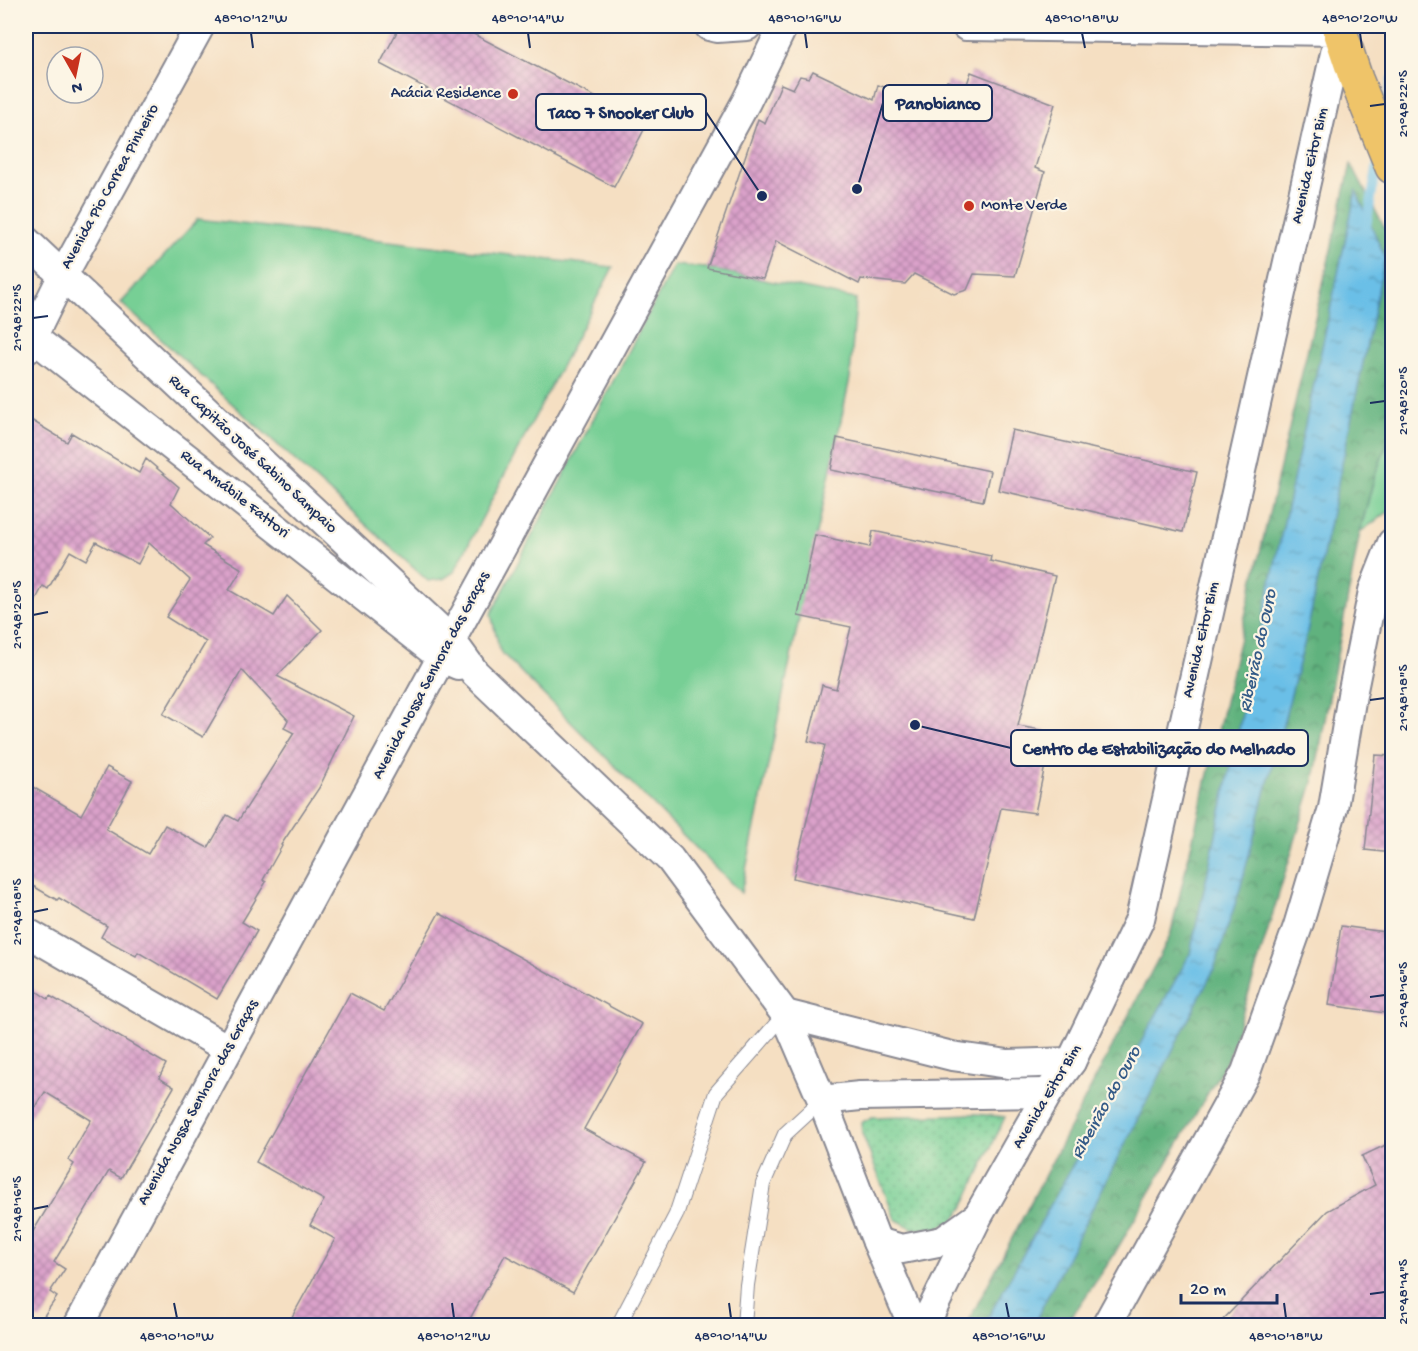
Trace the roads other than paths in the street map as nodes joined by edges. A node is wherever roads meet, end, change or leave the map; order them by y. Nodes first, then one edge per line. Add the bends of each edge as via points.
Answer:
1 (200, 26) edge
2 (709, 26) edge
3 (747, 26) edge
4 (783, 26) edge
5 (966, 26) edge
6 (1341, 28) edge
7 (1392, 167) edge
8 (26, 241) edge
9 (62, 277) junction
10 (28, 340) edge
11 (1392, 543) edge
12 (446, 649) junction
13 (26, 932) edge
14 (785, 1014) junction
15 (228, 1049) junction
16 (1071, 1062) junction
17 (1048, 1093) junction
18 (822, 1100) junction
19 (978, 1216) junction
20 (877, 1242) junction
21 (78, 1326) edge
22 (618, 1326) edge
23 (744, 1326) edge
24 (913, 1326) edge
25 (924, 1326) edge
26 (1106, 1326) edge

1 - 9 street, Avenida Pio Correa Pinheiro
2 - 3 street
4 - 12 street, Avenida Nossa Senhora das Graças via 746,102
5 - 6 street
6 - 7 main road via 1356,79
6 - 16 street, Avenida Eitor Bim via 1140,919
8 - 9 street, Rua Capitão José Sabino Sampaio
9 - 10 street, Avenida Pio Correa Pinheiro
9 - 12 street, Rua Capitão José Sabino Sampaio
10 - 12 street, Rua Amábile Fattori
11 - 26 street via 1373,591 1333,808 1298,926 1246,1072
12 - 14 street, Rua Capitão José Sabino Sampaio via 670,859
12 - 15 street, Avenida Nossa Senhora das Graças
13 - 15 street
14 - 16 street via 952,1056 1008,1064
14 - 18 street, Rua Capitão José Sabino Sampaio
14 - 22 lane via 716,1093 676,1215
15 - 21 street, Avenida Nossa Senhora das Graças
16 - 17 street, Avenida Eitor Bim
17 - 18 street
17 - 19 street, Avenida Eitor Bim
18 - 20 street, Rua Capitão José Sabino Sampaio
18 - 23 lane via 785,1134 763,1184
19 - 20 street, Avenida Eitor Bim via 944,1241 902,1249
19 - 25 street, Avenida Eitor Bim
20 - 24 street, Rua Capitão José Sabino Sampaio

